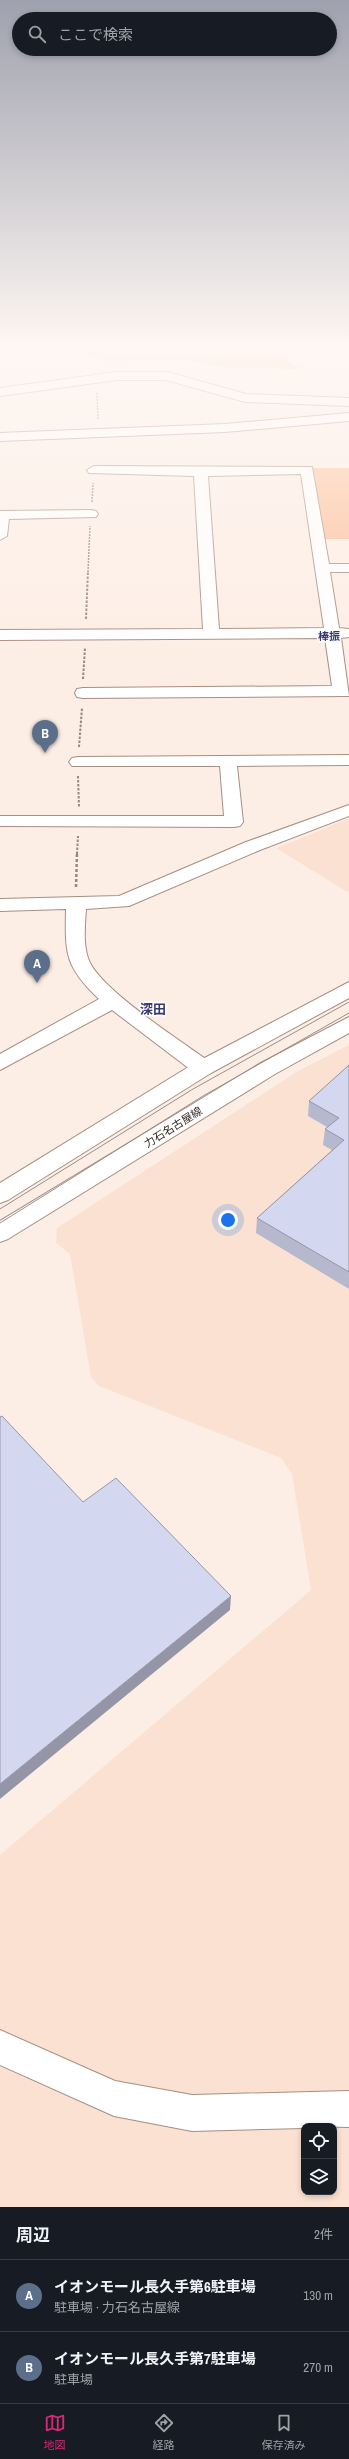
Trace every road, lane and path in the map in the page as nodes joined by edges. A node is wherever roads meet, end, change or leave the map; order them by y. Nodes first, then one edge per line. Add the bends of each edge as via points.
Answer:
1 (94, 470) dead end
2 (202, 472) junction
3 (91, 514) dead end
4 (1, 516) edge
5 (0, 536) edge
6 (324, 568) junction
7 (349, 568) edge
8 (211, 633) junction
9 (341, 633) edge
10 (0, 636) edge
11 (345, 690) edge
12 (83, 693) dead end
13 (349, 760) edge
14 (228, 761) junction
15 (78, 762) dead end
16 (349, 810) edge
17 (0, 821) edge
18 (76, 903) junction
19 (0, 906) edge
20 (349, 989) edge
21 (113, 1000) junction
22 (349, 1024) edge
23 (0, 1063) edge
24 (203, 1068) junction
25 (0, 1194) edge
26 (0, 1233) edge
27 (0, 2047) edge
28 (349, 2109) edge

1 - 2 street
2 - 6 street via 308,470
2 - 8 street
3 - 4 street
4 - 5 street
6 - 7 street
6 - 9 street
8 - 9 street
8 - 10 street
9 - 11 street
11 - 12 street
13 - 14 street
14 - 15 street
14 - 17 street via 234,822
16 - 18 street via 253,846 122,902
18 - 19 street
18 - 21 street via 75,954 87,977
20 - 24 street
21 - 23 street
21 - 24 street
22 - 26 street, 力石名古屋線 via 267,1069
24 - 25 street
27 - 28 street via 114,2098 192,2113

